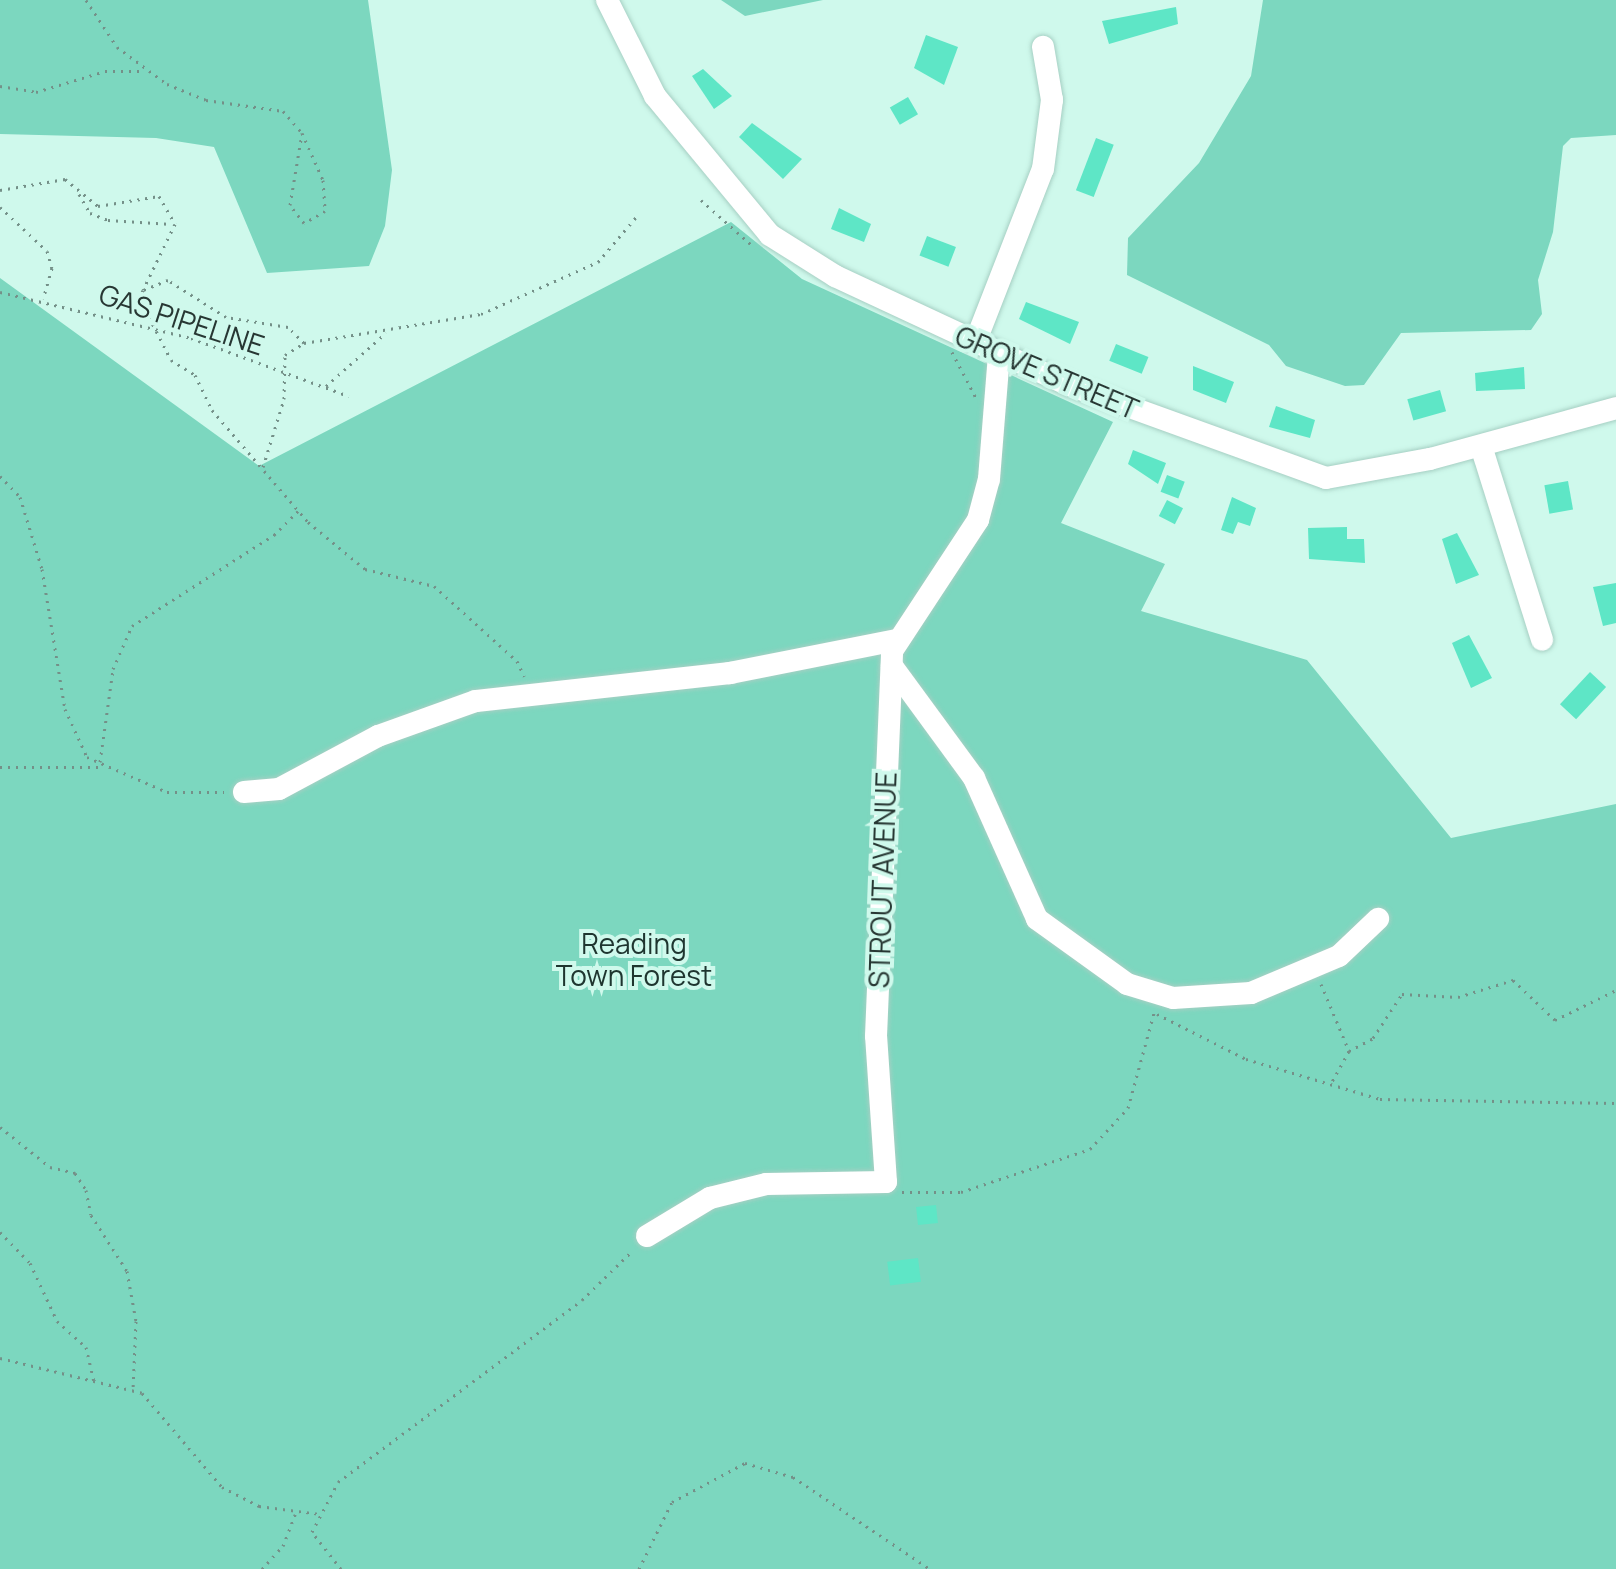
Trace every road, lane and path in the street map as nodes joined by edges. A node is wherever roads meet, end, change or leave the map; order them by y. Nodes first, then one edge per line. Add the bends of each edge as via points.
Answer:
1 (86, 0) edge
2 (607, 0) edge
3 (1043, 47) dead end
4 (143, 71) junction
5 (0, 86) edge
6 (302, 133) junction
7 (0, 190) edge
8 (79, 194) junction
9 (0, 207) edge
10 (637, 216) dead end
11 (175, 224) junction
12 (143, 290) junction
13 (0, 292) edge
14 (43, 299) junction
15 (154, 330) junction
16 (386, 333) junction
17 (304, 343) junction
18 (975, 343) junction
19 (999, 355) junction
20 (282, 372) junction
21 (287, 374) junction
22 (325, 387) junction
23 (349, 396) dead end
24 (1616, 408) edge
25 (1481, 446) junction
26 (263, 468) junction
27 (0, 476) edge
28 (298, 511) junction
29 (896, 640) junction
30 (1542, 640) dead end
31 (892, 666) junction
32 (518, 695) junction
33 (99, 764) junction
34 (0, 767) edge
35 (105, 767) junction
36 (244, 792) joint
37 (1378, 919) dead end
38 (1314, 970) junction
39 (1616, 990) edge
40 (1152, 1003) junction
41 (1349, 1051) junction
42 (1330, 1085) junction
43 (1616, 1103) edge
44 (0, 1127) edge
45 (886, 1182) junction
46 (0, 1232) edge
47 (647, 1236) joint
48 (0, 1358) edge
49 (94, 1382) junction
50 (133, 1391) junction
51 (295, 1514) junction
52 (321, 1514) junction
53 (262, 1569) edge
54 (341, 1569) edge
55 (639, 1569) edge
56 (930, 1569) edge

1 - 4 path via 96,21
2 - 18 street, GROVE STREET via 655,96 758,225 823,270
3 - 18 street via 1052,93 1043,169
4 - 5 path via 114,70 36,92
4 - 6 path via 206,100 273,107
6 - 6 path via 325,198 325,211 304,223 290,205
7 - 8 path via 65,179
8 - 11 path via 90,213 108,220
8 - 11 path via 98,206 153,194
9 - 14 path via 47,251 52,268
10 - 16 path via 582,272 481,314
11 - 12 path
12 - 15 path via 135,309
12 - 17 path via 168,280 226,317 288,327
13 - 14 path, GAS PIPELINE
14 - 15 path, GAS PIPELINE
15 - 20 path, GAS PIPELINE
15 - 26 path via 171,360 195,375 212,410
16 - 17 path
16 - 22 path
17 - 20 path via 285,355
18 - 19 street, GROVE STREET
19 - 25 street, GROVE STREET via 1311,477 1353,477
19 - 29 street, STROUT AVENUE via 989,479 978,520
20 - 21 path, GAS PIPELINE
21 - 22 path, GAS PIPELINE
21 - 26 path
22 - 23 path, GAS PIPELINE
24 - 25 street, GROVE STREET
25 - 30 street
26 - 28 path
27 - 33 path via 20,497 42,569 65,709 87,757
28 - 32 path via 365,569 434,586 517,661 524,677
28 - 33 path via 274,535 132,626 113,669
29 - 31 street, STROUT AVENUE
29 - 32 street via 730,673
31 - 40 street via 974,778 1037,919 1090,963
31 - 45 street, STROUT AVENUE via 876,1036
32 - 36 street via 438,710 279,789
33 - 35 path
34 - 35 path via 31,761
35 - 36 path via 167,792
37 - 38 street
38 - 40 street via 1216,999
38 - 41 path
39 - 41 path via 1555,1020 1513,980 1458,997 1402,994 1373,1038
40 - 42 path via 1205,1042
40 - 45 path via 1128,1108 1090,1149 961,1192 921,1197
41 - 42 path
42 - 43 path via 1407,1102
44 - 50 path via 50,1167 75,1173 86,1190 91,1215 127,1271 136,1321
45 - 47 street via 766,1184 710,1198
46 - 49 path via 30,1263 57,1321 86,1347
47 - 52 path via 582,1300 338,1482
48 - 49 path
49 - 50 path
50 - 51 path via 222,1487
51 - 52 path
51 - 53 path via 283,1546
52 - 54 path via 312,1532
55 - 56 path via 672,1502 745,1463 793,1477

